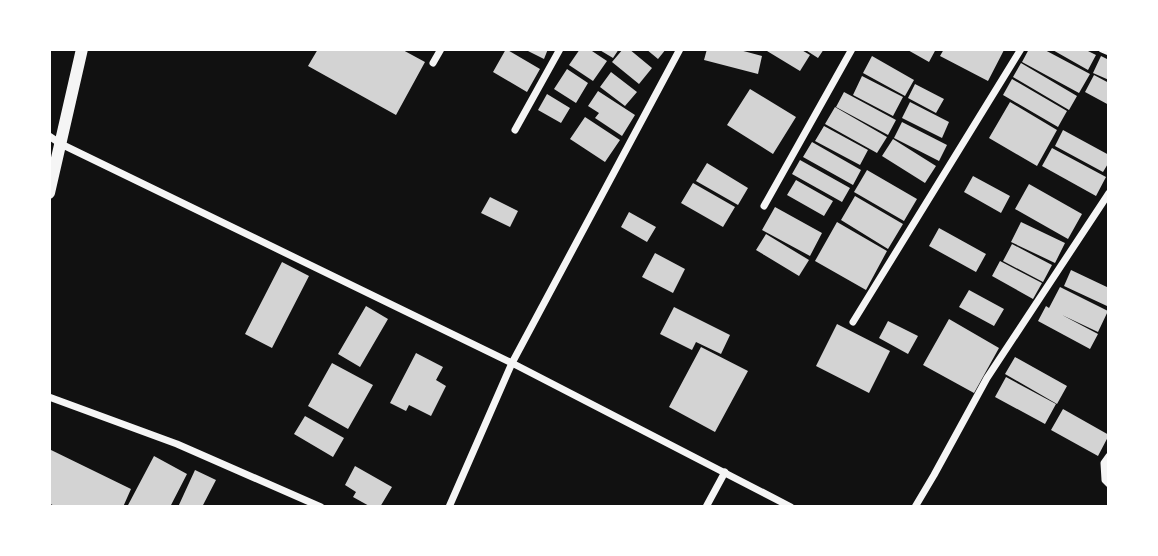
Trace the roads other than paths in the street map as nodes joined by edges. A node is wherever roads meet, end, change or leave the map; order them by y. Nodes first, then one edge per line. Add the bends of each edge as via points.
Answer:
1 (82, 49) edge
2 (441, 49) edge
3 (560, 49) edge
4 (680, 49) edge
5 (852, 49) edge
6 (1021, 49) edge
7 (1102, 49) edge
8 (1109, 52) edge
9 (433, 63) dead end
10 (515, 130) dead end
11 (49, 136) edge
12 (61, 144) junction
13 (49, 193) edge
14 (1109, 193) edge
15 (764, 206) dead end
16 (853, 322) dead end
17 (512, 363) junction
18 (49, 397) edge
19 (1109, 456) edge
20 (725, 472) junction
21 (1109, 484) edge
22 (321, 507) edge
23 (449, 507) edge
24 (706, 507) edge
25 (791, 507) edge
26 (915, 507) edge

1 - 12 street
2 - 9 street
3 - 10 street
4 - 17 street
5 - 15 street
6 - 16 street
7 - 8 street
11 - 12 street
12 - 13 street
12 - 17 street
14 - 26 street via 987,378
17 - 20 street
17 - 23 street
18 - 22 street via 177,443
19 - 21 street via 1104,463
20 - 24 street
20 - 25 street

